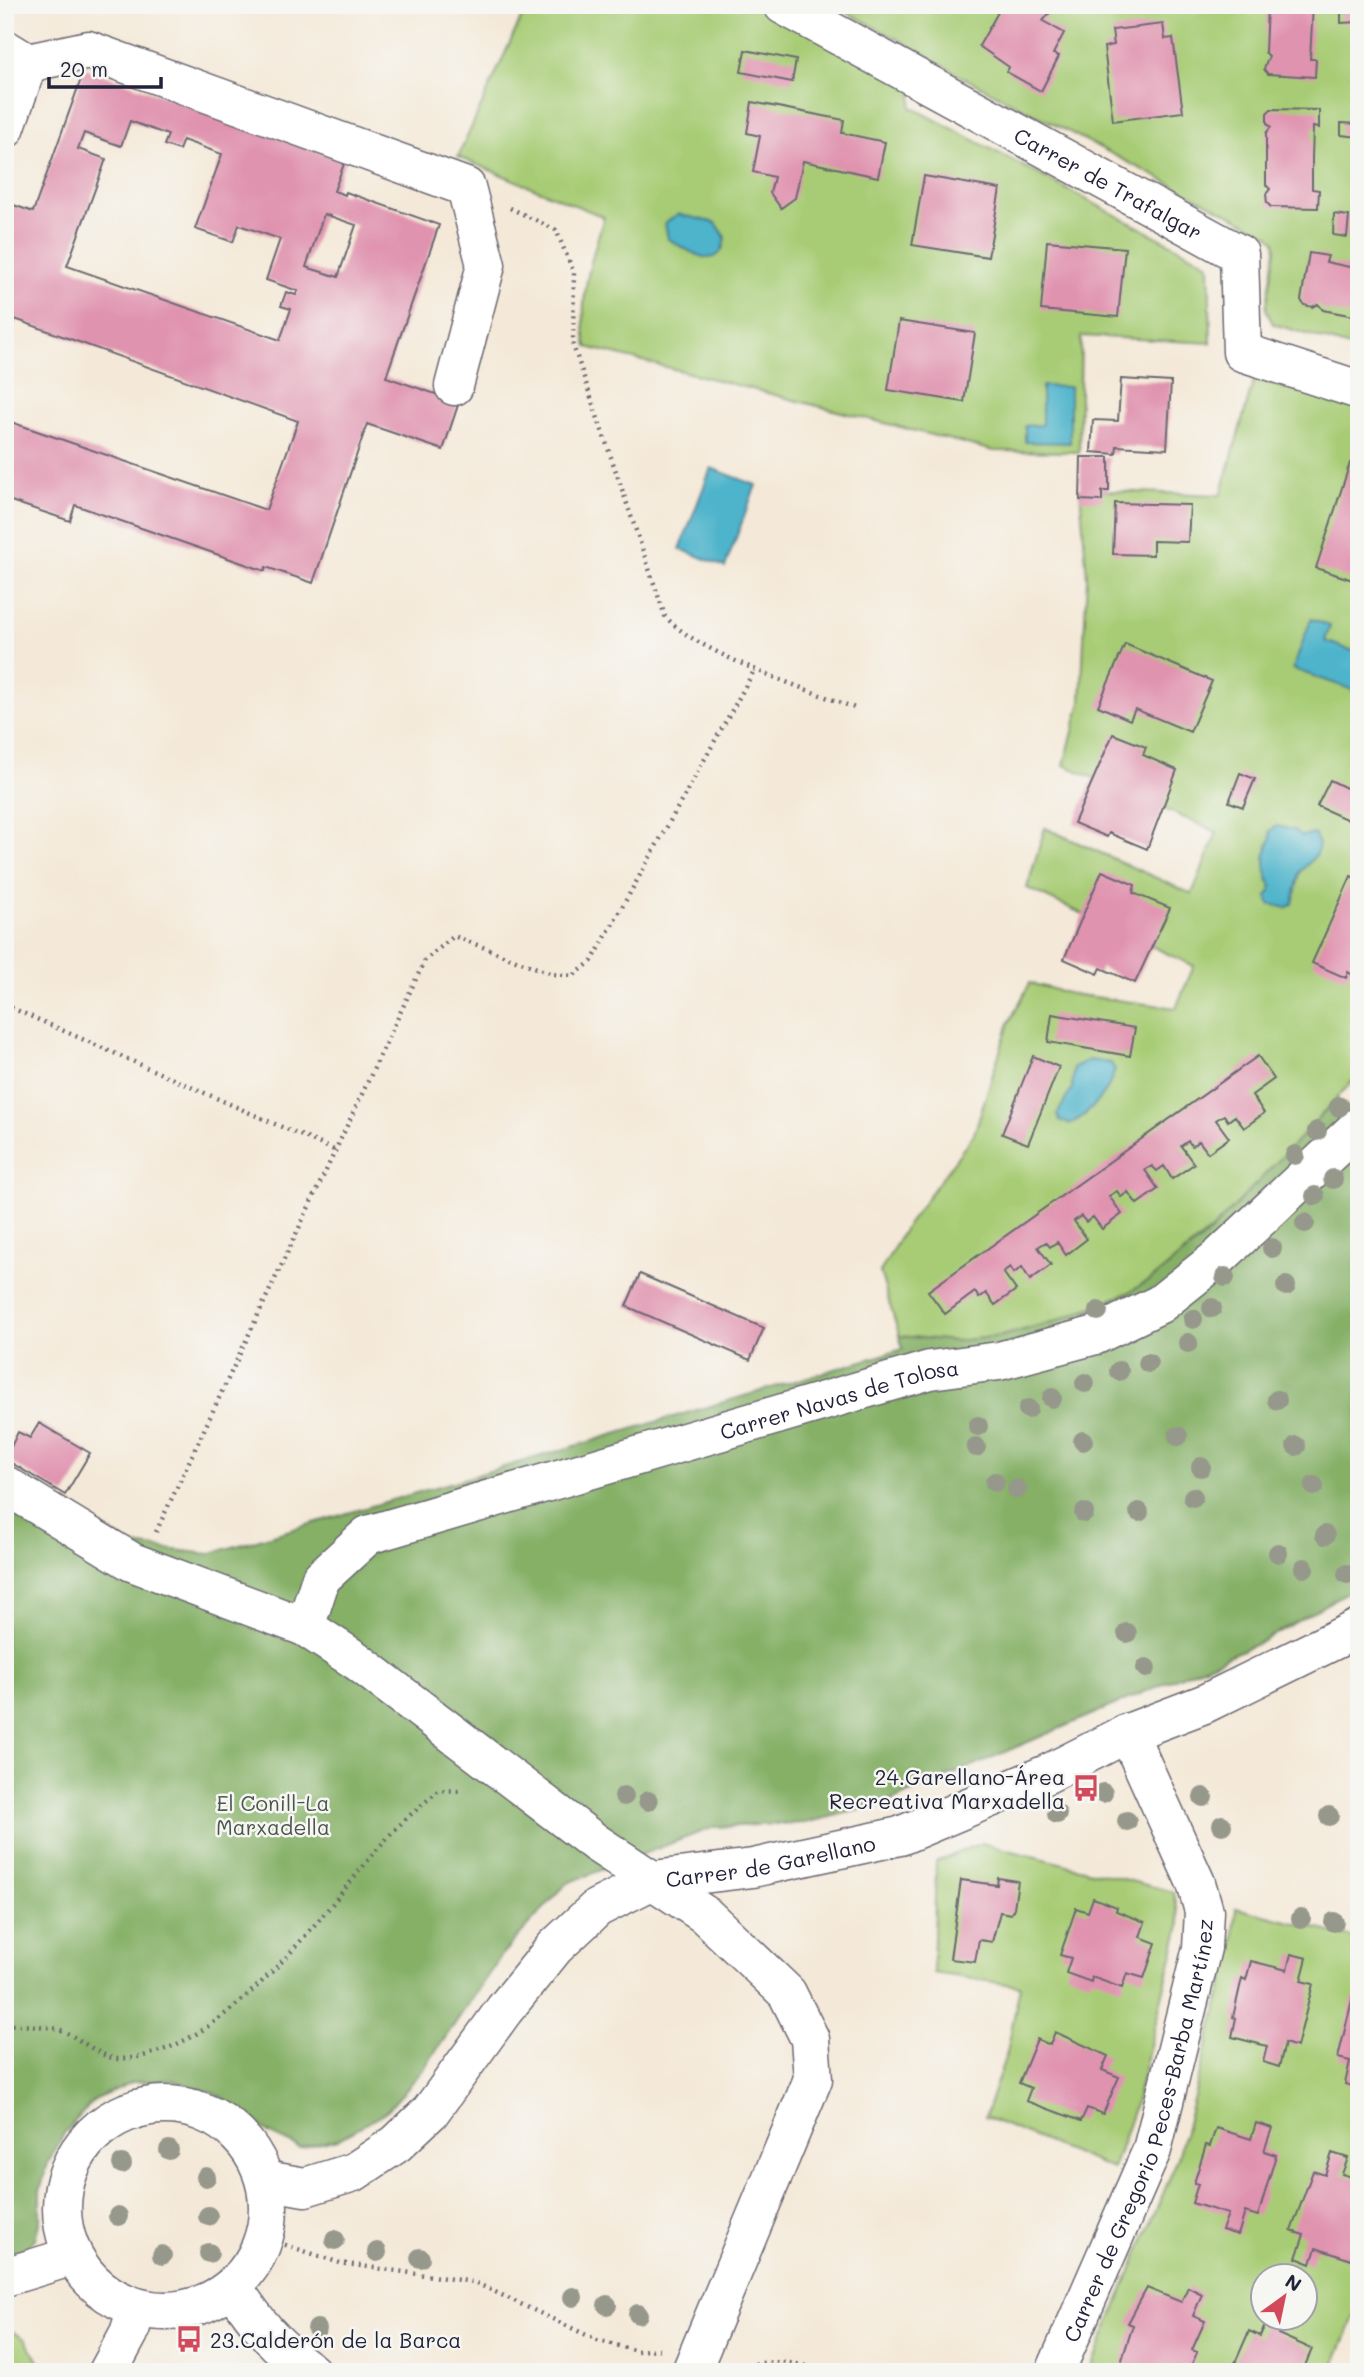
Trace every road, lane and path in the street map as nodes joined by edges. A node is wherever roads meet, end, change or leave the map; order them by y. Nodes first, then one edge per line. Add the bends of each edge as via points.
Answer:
1 (783, 5) edge
2 (17, 56) edge
3 (5, 129) edge
4 (466, 187) junction
5 (454, 386) dead end
6 (1359, 390) edge
7 (755, 669) junction
8 (857, 709) dead end
9 (5, 1005) edge
10 (1359, 1126) edge
11 (334, 1150) junction
12 (5, 1485) edge
13 (154, 1536) dead end
14 (305, 1627) junction
15 (1359, 1628) edge
16 (1128, 1733) junction
17 (514, 1781) junction
18 (653, 1880) junction
19 (5, 2024) edge
20 (265, 2180) junction
21 (265, 2238) junction
22 (73, 2256) junction
23 (5, 2277) edge
24 (233, 2287) junction
25 (137, 2308) junction
26 (662, 2349) dead end
27 (709, 2370) edge
28 (108, 2372) edge
29 (310, 2372) edge
30 (823, 2372) edge
31 (1055, 2372) edge

1 - 6 street, Carrer de Trafalgar via 1239,254 1242,352
2 - 3 street
2 - 4 street via 88,50
4 - 5 street via 486,265
4 - 7 path via 556,230 574,273 573,345 665,616 678,631
7 - 8 path
7 - 11 path via 592,961 573,976 552,974 454,936 425,960
9 - 11 path
10 - 14 street, Carrer Navas de Tolosa via 1209,1265 1160,1304 1096,1335 999,1361 930,1370 368,1535 321,1578
11 - 13 path
12 - 14 street via 132,1562
14 - 17 street
15 - 16 street, Carrer de Garellano via 1203,1704
16 - 18 street, Carrer de Garellano via 1047,1774 900,1836 753,1868
16 - 31 street, Carrer de Gregorio Peces-Barba Martínez via 1196,1883 1204,1911 1202,1948 1152,2150
17 - 18 street
17 - 19 path via 505,1793 439,1790 390,1834 266,1976 211,2026 158,2054 117,2060 58,2029
18 - 20 street, Carrer de Garellano via 597,1908 555,1947 430,2112 397,2144 354,2172 305,2187
18 - 27 street via 705,1914 788,1993 810,2039 813,2079
20 - 21 street via 269,2209
20 - 22 street via 250,2148 225,2124 194,2109 160,2105 126,2112 97,2130 75,2157 63,2189 62,2223
21 - 24 street via 253,2264
21 - 26 path via 340,2263 474,2282 597,2340 636,2351
22 - 23 street
22 - 25 street via 89,2279 111,2297
24 - 25 street via 204,2305 171,2312
24 - 29 street via 257,2324 287,2356
25 - 28 street
27 - 30 path via 766,2361 811,2366

